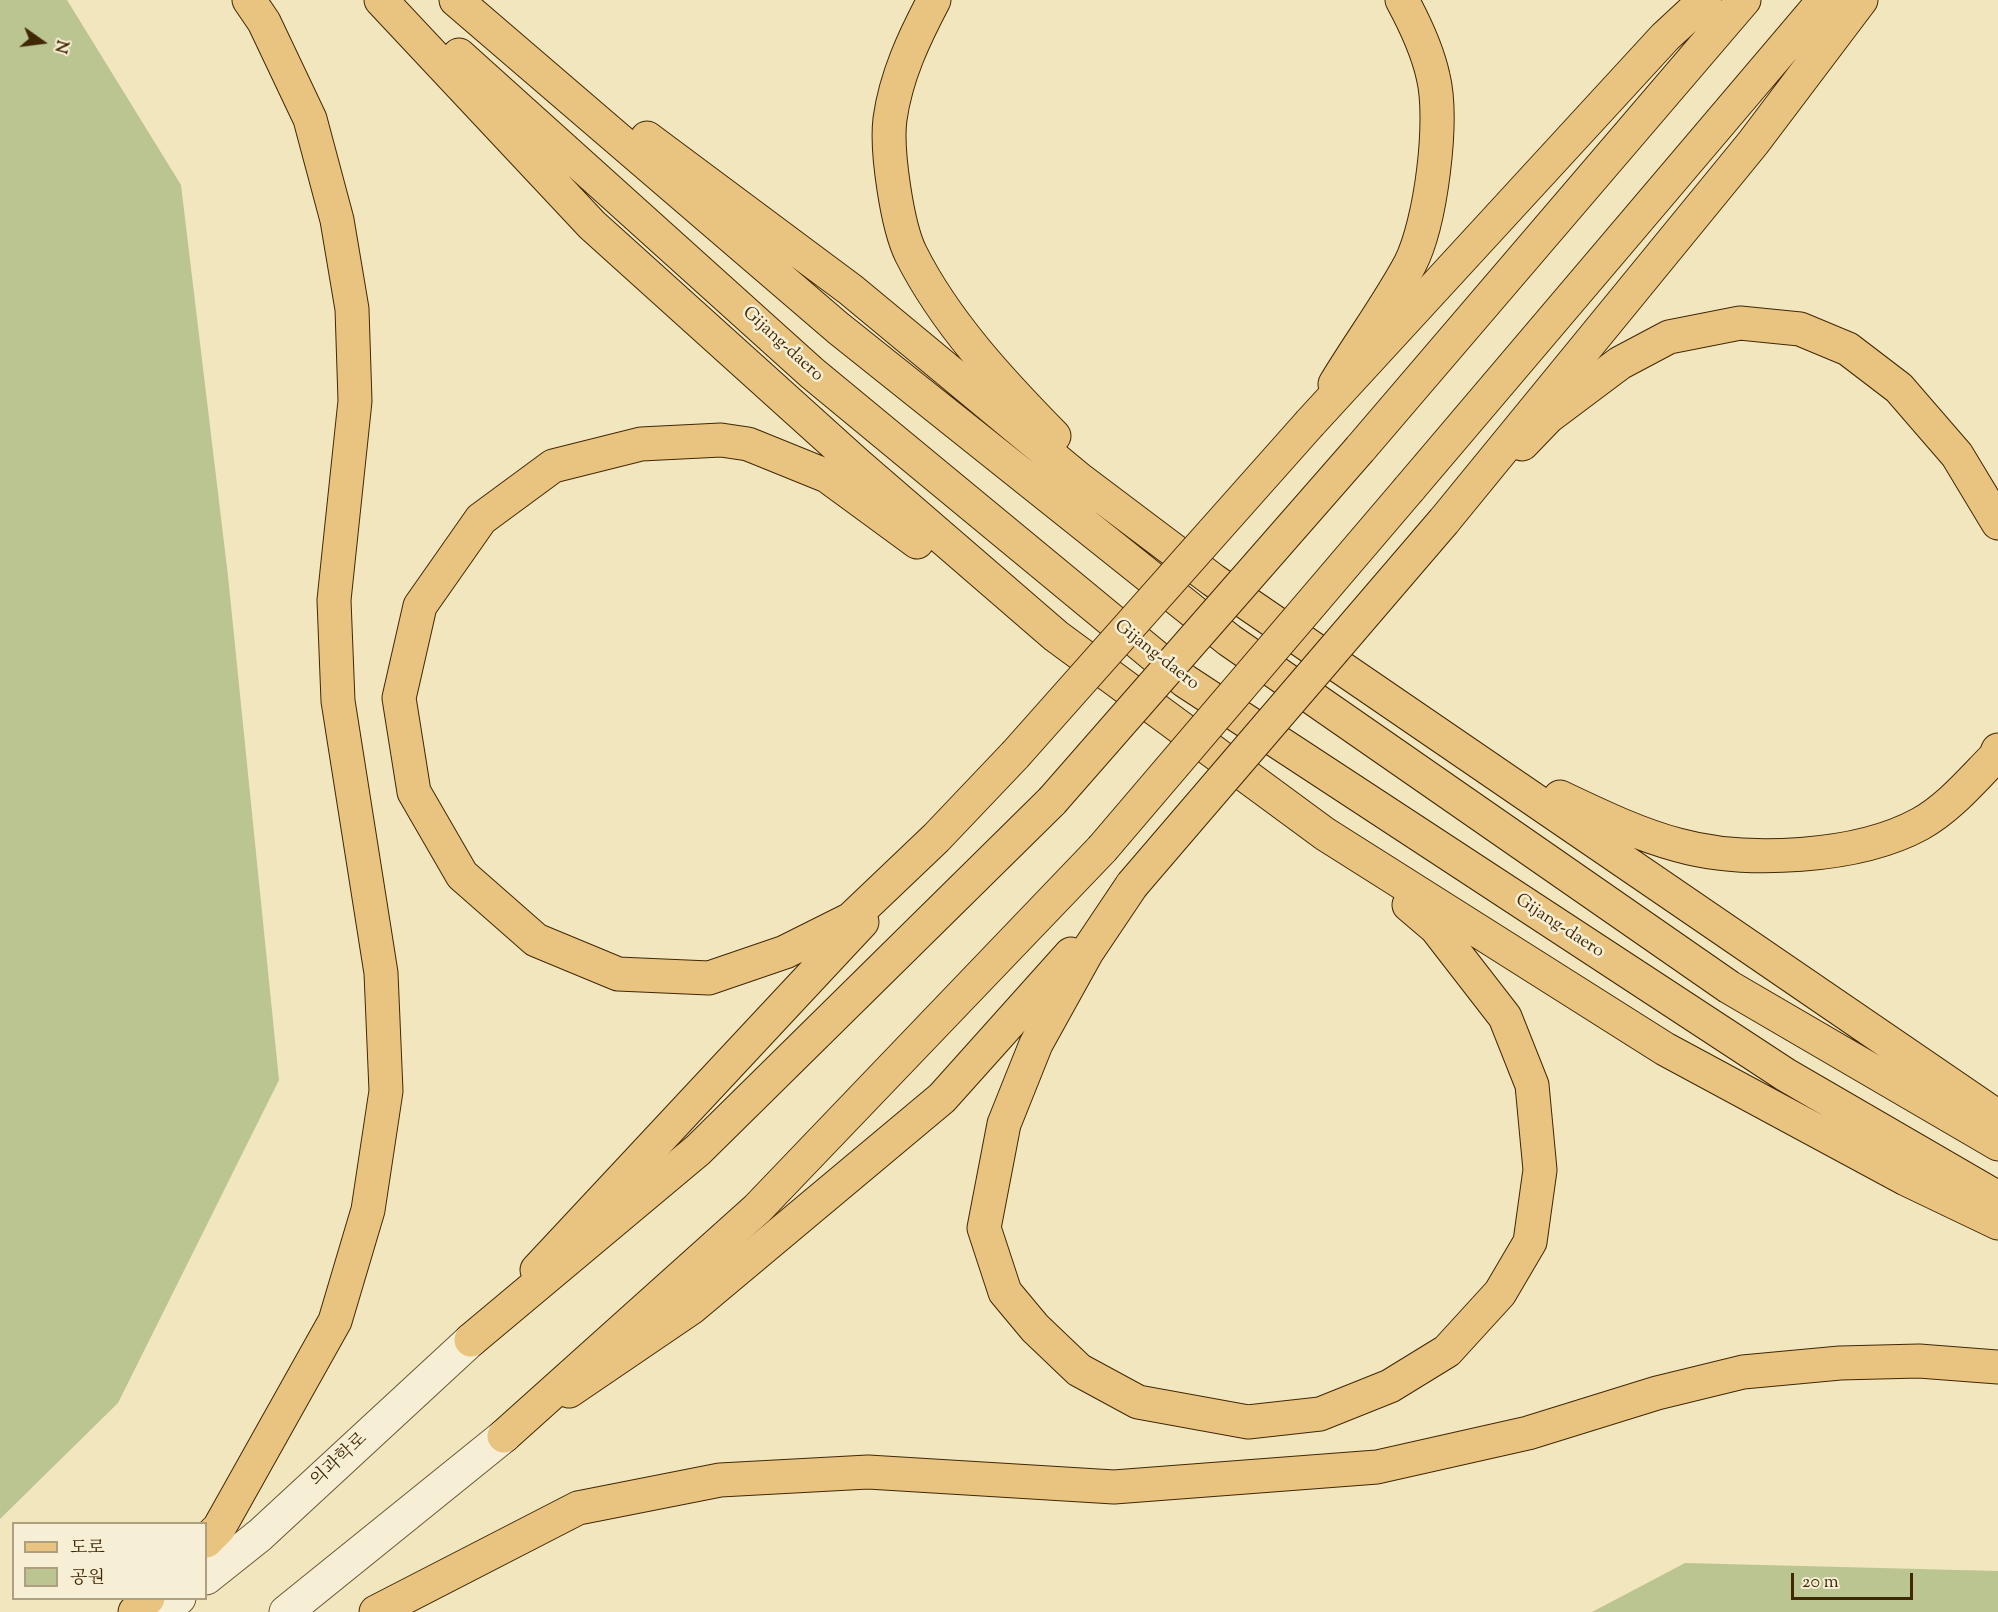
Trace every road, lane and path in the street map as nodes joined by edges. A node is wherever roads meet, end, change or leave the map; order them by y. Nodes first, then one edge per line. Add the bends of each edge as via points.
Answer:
1 (249, 0) edge
2 (381, 0) edge
3 (398, 0) edge
4 (456, 0) edge
5 (463, 0) edge
6 (934, 0) edge
7 (1402, 0) edge
8 (1706, 0) edge
9 (1744, 0) edge
10 (1824, 0) edge
11 (1861, 0) edge
12 (1310, 423) junction
13 (1444, 521) junction
14 (1998, 523) edge
15 (1148, 531) junction
16 (1056, 636) junction
17 (1455, 745) junction
18 (1998, 750) edge
19 (1015, 755) junction
20 (1325, 834) junction
21 (1132, 885) junction
22 (1998, 1117) edge
23 (1998, 1144) edge
24 (1998, 1198) edge
25 (1998, 1223) edge
26 (471, 1340) junction
27 (1998, 1367) edge
28 (504, 1436) junction
29 (207, 1540) edge
30 (207, 1577) edge
31 (147, 1600) edge
32 (178, 1600) edge
33 (135, 1612) edge
34 (162, 1612) edge
35 (286, 1612) edge
36 (376, 1612) edge

1 - 29 main road via 264,22 310,119 337,220 352,309 355,401 334,600 338,701 381,973 386,1091 368,1210 335,1321 219,1528
2 - 16 main road via 592,225 857,465
3 - 24 main road, Gijang-daero via 812,373 1185,681 1785,1075
4 - 23 main road via 838,328 1229,640 1729,987
5 - 15 main road via 851,290 1079,479
6 - 15 main road via 902,68 891,119 889,147 895,195 910,252 943,309 982,355 1033,414
7 - 12 main road via 1418,29 1434,78 1437,136 1427,212 1411,262
8 - 12 main road via 1665,37
9 - 26 main road, bridge via 1052,801 698,1150
10 - 28 main road, bridge via 1102,849 757,1209
11 - 13 main road via 1753,143
12 - 19 main road, bridge
13 - 14 main road via 1548,417 1620,363 1669,337 1740,323 1800,329 1848,349 1899,388 1957,455
13 - 21 main road, bridge
15 - 17 main road via 1213,580
16 - 19 main road via 952,568 827,476 748,444 721,440 641,444 553,466 482,519 420,606 399,698 414,792 462,875 536,940 618,974 709,978 785,952 851,919
16 - 20 main road
17 - 18 main road via 1614,823 1680,846 1726,854 1807,854 1868,846 1921,824 1958,795
17 - 22 main road
19 - 26 main road
20 - 21 main road via 1436,928 1505,1017 1532,1085 1540,1170 1530,1242 1500,1293 1447,1351 1390,1386 1320,1414 1248,1422 1138,1402 1079,1370 1035,1328 1005,1292 984,1228 1004,1124 1036,1044 1087,952
20 - 25 main road via 1665,1049 1906,1179
21 - 28 main road via 942,1098 691,1308
26 - 30 street, 의과학로 via 260,1535
27 - 36 main road via 1919,1361 1743,1372 1657,1393 1528,1433 1366,1468 1114,1487 868,1472 720,1480 578,1508
28 - 35 street
31 - 33 main road
32 - 34 street

